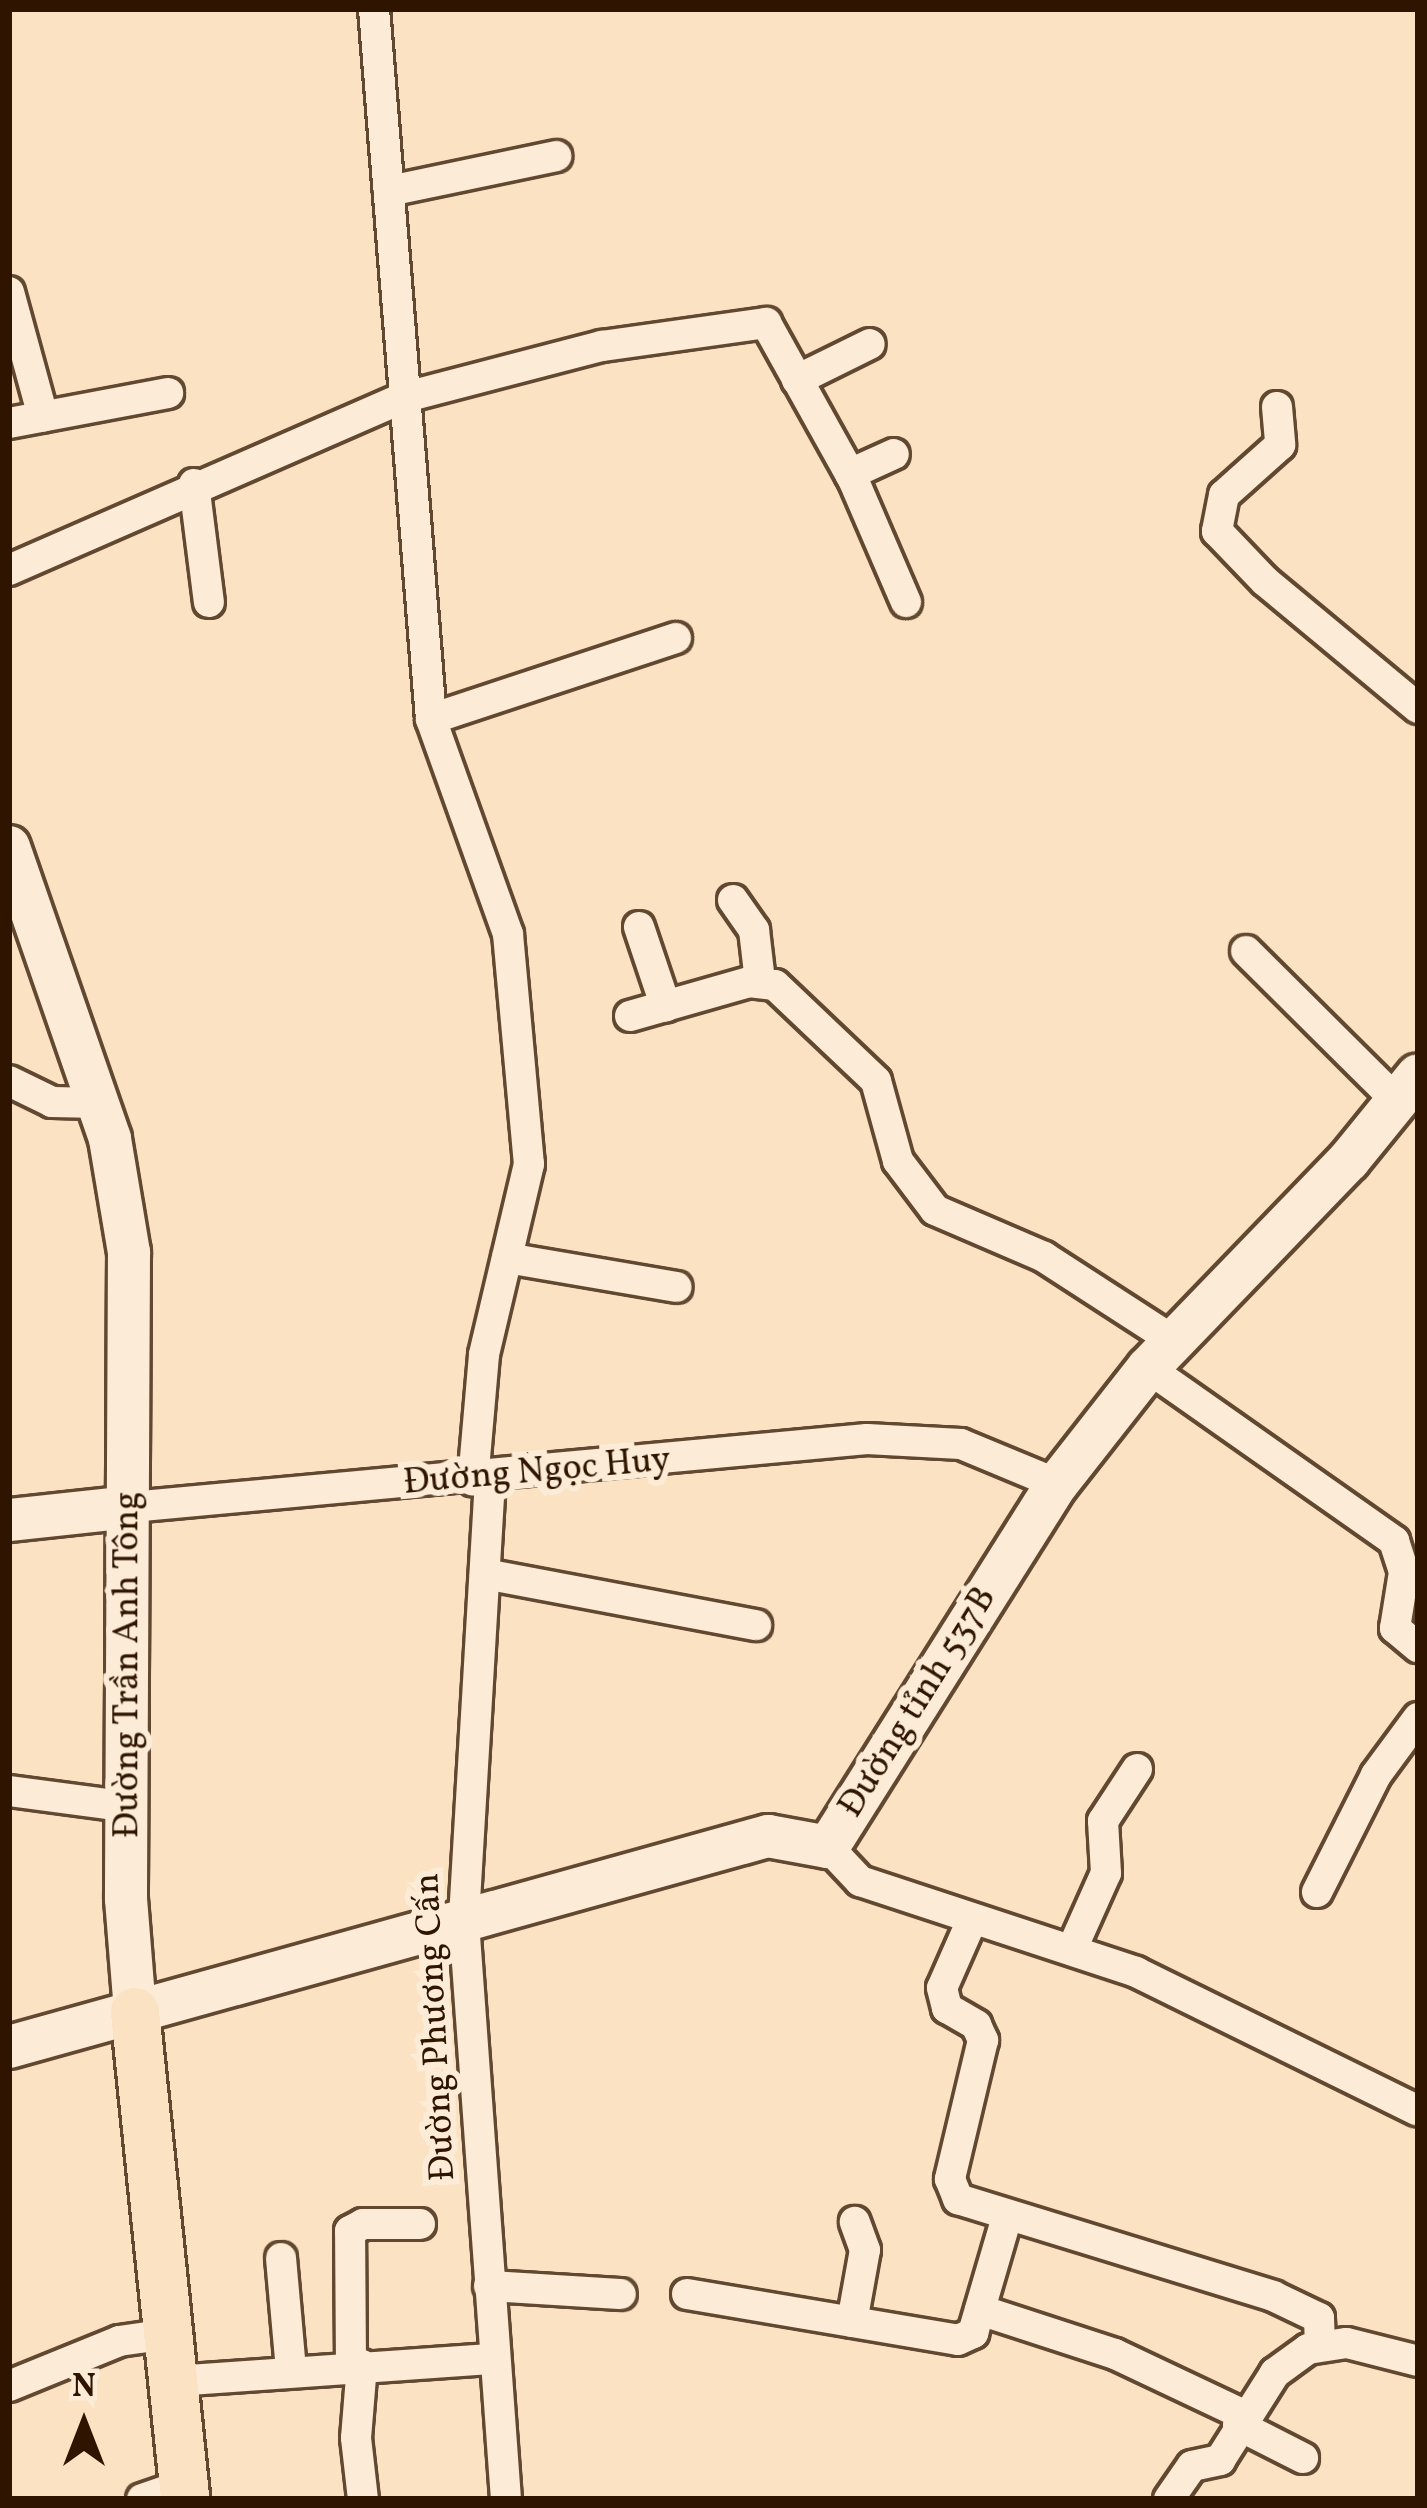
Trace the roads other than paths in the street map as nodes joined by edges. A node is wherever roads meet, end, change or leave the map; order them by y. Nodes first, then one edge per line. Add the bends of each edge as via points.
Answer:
1 (374, 9) edge
2 (556, 156) dead end
3 (389, 191) junction
4 (9, 292) edge
5 (870, 344) dead end
6 (797, 380) junction
7 (168, 393) dead end
8 (402, 398) junction
9 (1277, 407) dead end
10 (43, 416) junction
11 (9, 423) edge
12 (894, 454) dead end
13 (850, 473) junction
14 (194, 484) junction
15 (9, 570) edge
16 (209, 602) dead end
17 (907, 602) dead end
18 (676, 638) dead end
19 (1418, 708) edge
20 (431, 718) junction
21 (9, 847) edge
22 (733, 900) dead end
23 (639, 927) dead end
24 (1246, 951) dead end
25 (760, 981) junction
26 (666, 1007) junction
27 (630, 1016) dead end
28 (9, 1081) edge
29 (1407, 1088) edge
30 (100, 1103) junction
31 (507, 1258) junction
32 (677, 1287) dead end
33 (1161, 1355) junction
34 (481, 1480) junction
35 (1057, 1484) junction
36 (130, 1507) junction
37 (9, 1520) edge
38 (1418, 1522) edge
39 (1401, 1554) junction
40 (485, 1574) junction
41 (756, 1625) dead end
42 (1418, 1648) edge
43 (1418, 1718) edge
44 (1137, 1769) dead end
45 (9, 1791) edge
46 (129, 1807) junction
47 (828, 1847) junction
48 (1317, 1892) dead end
49 (972, 1920) junction
50 (464, 1922) junction
51 (1072, 1949) junction
52 (135, 2012) junction
53 (9, 2047) edge
54 (1418, 2110) edge
55 (1006, 2217) junction
56 (855, 2222) dead end
57 (420, 2224) dead end
58 (281, 2258) dead end
59 (489, 2286) junction
60 (621, 2294) dead end
61 (687, 2294) dead end
62 (980, 2310) junction
63 (852, 2322) junction
64 (1320, 2344) junction
65 (171, 2357) junction
66 (494, 2359) junction
67 (1418, 2361) edge
68 (357, 2366) junction
69 (291, 2371) junction
70 (9, 2386) edge
71 (1242, 2420) junction
72 (1303, 2458) dead end
73 (170, 2494) edge
74 (363, 2499) edge
75 (506, 2499) edge
76 (1169, 2499) edge

1 - 3 street, Đường Phương Cấn
2 - 3 street
3 - 8 street, Đường Phương Cấn
4 - 10 street
5 - 6 street
6 - 8 street via 766,322 602,346
6 - 13 street
7 - 10 street
8 - 14 street
8 - 20 street, Đường Phương Cấn
9 - 19 street via 1280,445 1224,495 1217,531
10 - 11 street
12 - 13 street
13 - 17 street
14 - 15 street
14 - 16 street
18 - 20 street
20 - 31 street, Đường Phương Cấn via 508,934 529,1164
21 - 30 main road, Đường Trần Anh Tông
22 - 25 street via 754,930
23 - 26 street
24 - 29 street
25 - 26 street
25 - 33 street via 790,997 876,1081 898,1161 935,1210 1044,1257
26 - 27 street
28 - 30 street via 52,1102
29 - 33 main road, Đường tỉnh 537B
30 - 36 main road, Đường Trần Anh Tông via 128,1252
31 - 32 street
31 - 34 street, Đường Phương Cấn via 484,1354
33 - 35 main road, Đường tỉnh 537B
33 - 39 street
34 - 35 street, Đường Ngọc Huy via 867,1439 961,1444
34 - 36 street, Đường Ngọc Huy
34 - 40 street, Đường Phương Cấn
35 - 47 main road, Đường tỉnh 537B
36 - 37 main road, Đường Ngọc Huy
36 - 46 main road, Đường Trần Anh Tông
38 - 39 street
39 - 42 street via 1395,1628
40 - 41 street
40 - 50 street, Đường Phương Cấn
43 - 48 street via 1376,1775
44 - 51 street via 1103,1821 1106,1873
45 - 46 street
46 - 52 main road, Đường Trần Anh Tông
47 - 49 street via 860,1881
47 - 50 main road, Đường tỉnh 537B via 768,1836
49 - 51 street
49 - 55 street via 942,1988 947,2008 976,2025 983,2040 950,2183 958,2199
50 - 52 main road, Đường tỉnh 537B
50 - 59 street, Đường Phương Cấn
51 - 54 street via 1136,1972
52 - 53 main road, Đường tỉnh 537B
52 - 65 main road, Đường Trần Anh Tông
55 - 62 street
55 - 64 street via 1287,2302 1319,2318
56 - 63 street via 865,2250
57 - 68 street via 350,2231
58 - 69 street
59 - 60 street
59 - 66 street, Đường Phương Cấn
61 - 63 street
62 - 63 street via 973,2333 958,2340
62 - 71 street via 1114,2354
64 - 67 street via 1368,2345
64 - 71 street via 1275,2373
65 - 69 street
65 - 70 street via 118,2341
65 - 73 main road, Đường Trần Anh Tông
66 - 68 street
66 - 75 street, Đường Phương Cấn
68 - 69 street
68 - 74 street
71 - 72 street
71 - 76 street via 1220,2460 1192,2466

